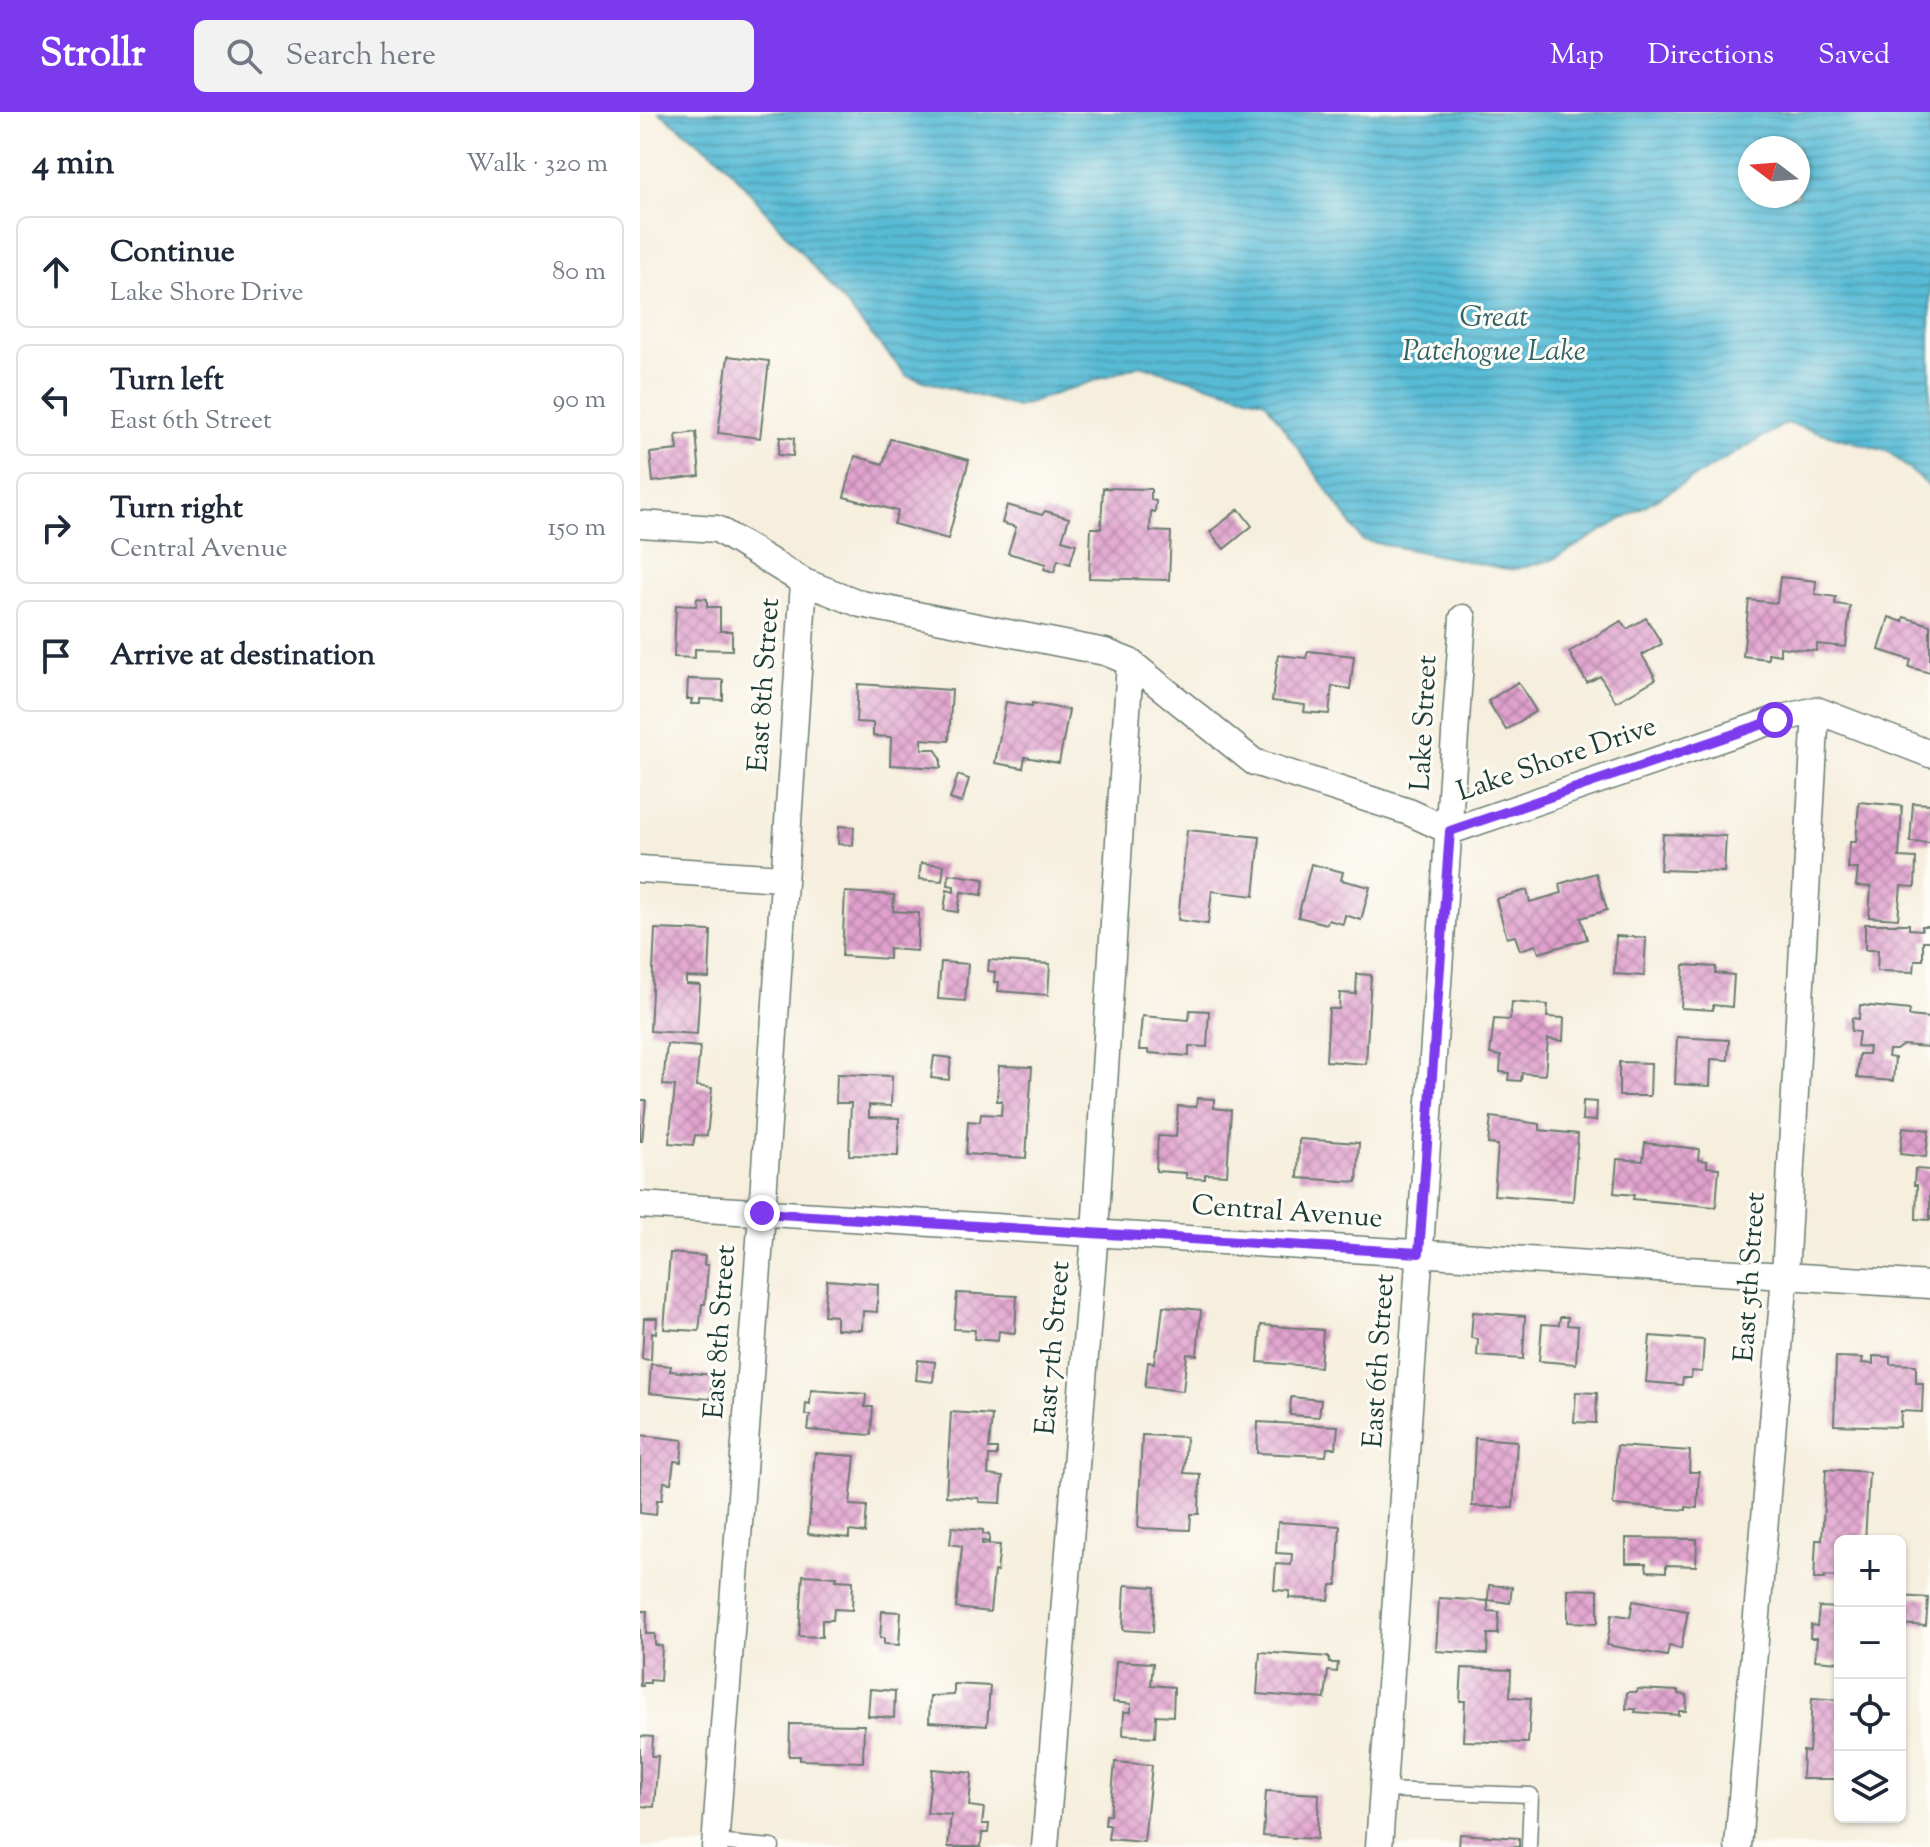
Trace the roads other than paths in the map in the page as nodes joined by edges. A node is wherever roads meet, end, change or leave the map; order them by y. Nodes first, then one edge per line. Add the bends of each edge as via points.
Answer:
1 (640, 524) edge
2 (804, 582) junction
3 (1463, 618) dead end
4 (1130, 662) junction
5 (1816, 710) junction
6 (1930, 754) edge
7 (1450, 831) junction
8 (640, 869) edge
9 (783, 878) junction
10 (640, 1205) edge
11 (762, 1213) junction
12 (1095, 1232) junction
13 (1419, 1253) junction
14 (1785, 1275) junction
15 (1930, 1285) edge
16 (1383, 1790) junction
17 (715, 1844) edge
18 (763, 1847) edge
19 (1045, 1847) edge
20 (1379, 1847) edge
21 (1529, 1847) edge
22 (1738, 1847) edge

1 - 2 street, Lake Shore Drive via 717,529
2 - 4 street, Lake Shore Drive via 861,604 1105,652
2 - 9 street, East 8th Street
3 - 7 street, Lake Street
4 - 7 street, Lake Shore Drive via 1254,762 1409,812
4 - 12 street, East 7th Street
5 - 6 street
5 - 7 street, Lake Shore Drive
5 - 14 street, East 5th Street
7 - 13 street, East 6th Street
8 - 9 street
9 - 11 street, East 8th Street
10 - 11 street, Central Avenue
11 - 12 street, Central Avenue
11 - 17 street, East 8th Street
12 - 13 street, Central Avenue
12 - 19 street, East 7th Street
13 - 14 street, Central Avenue
13 - 16 street, East 6th Street
14 - 15 street, Central Avenue
14 - 22 street, East 5th Street
16 - 20 street, East 6th Street
16 - 21 lane via 1531,1795
17 - 18 lane

